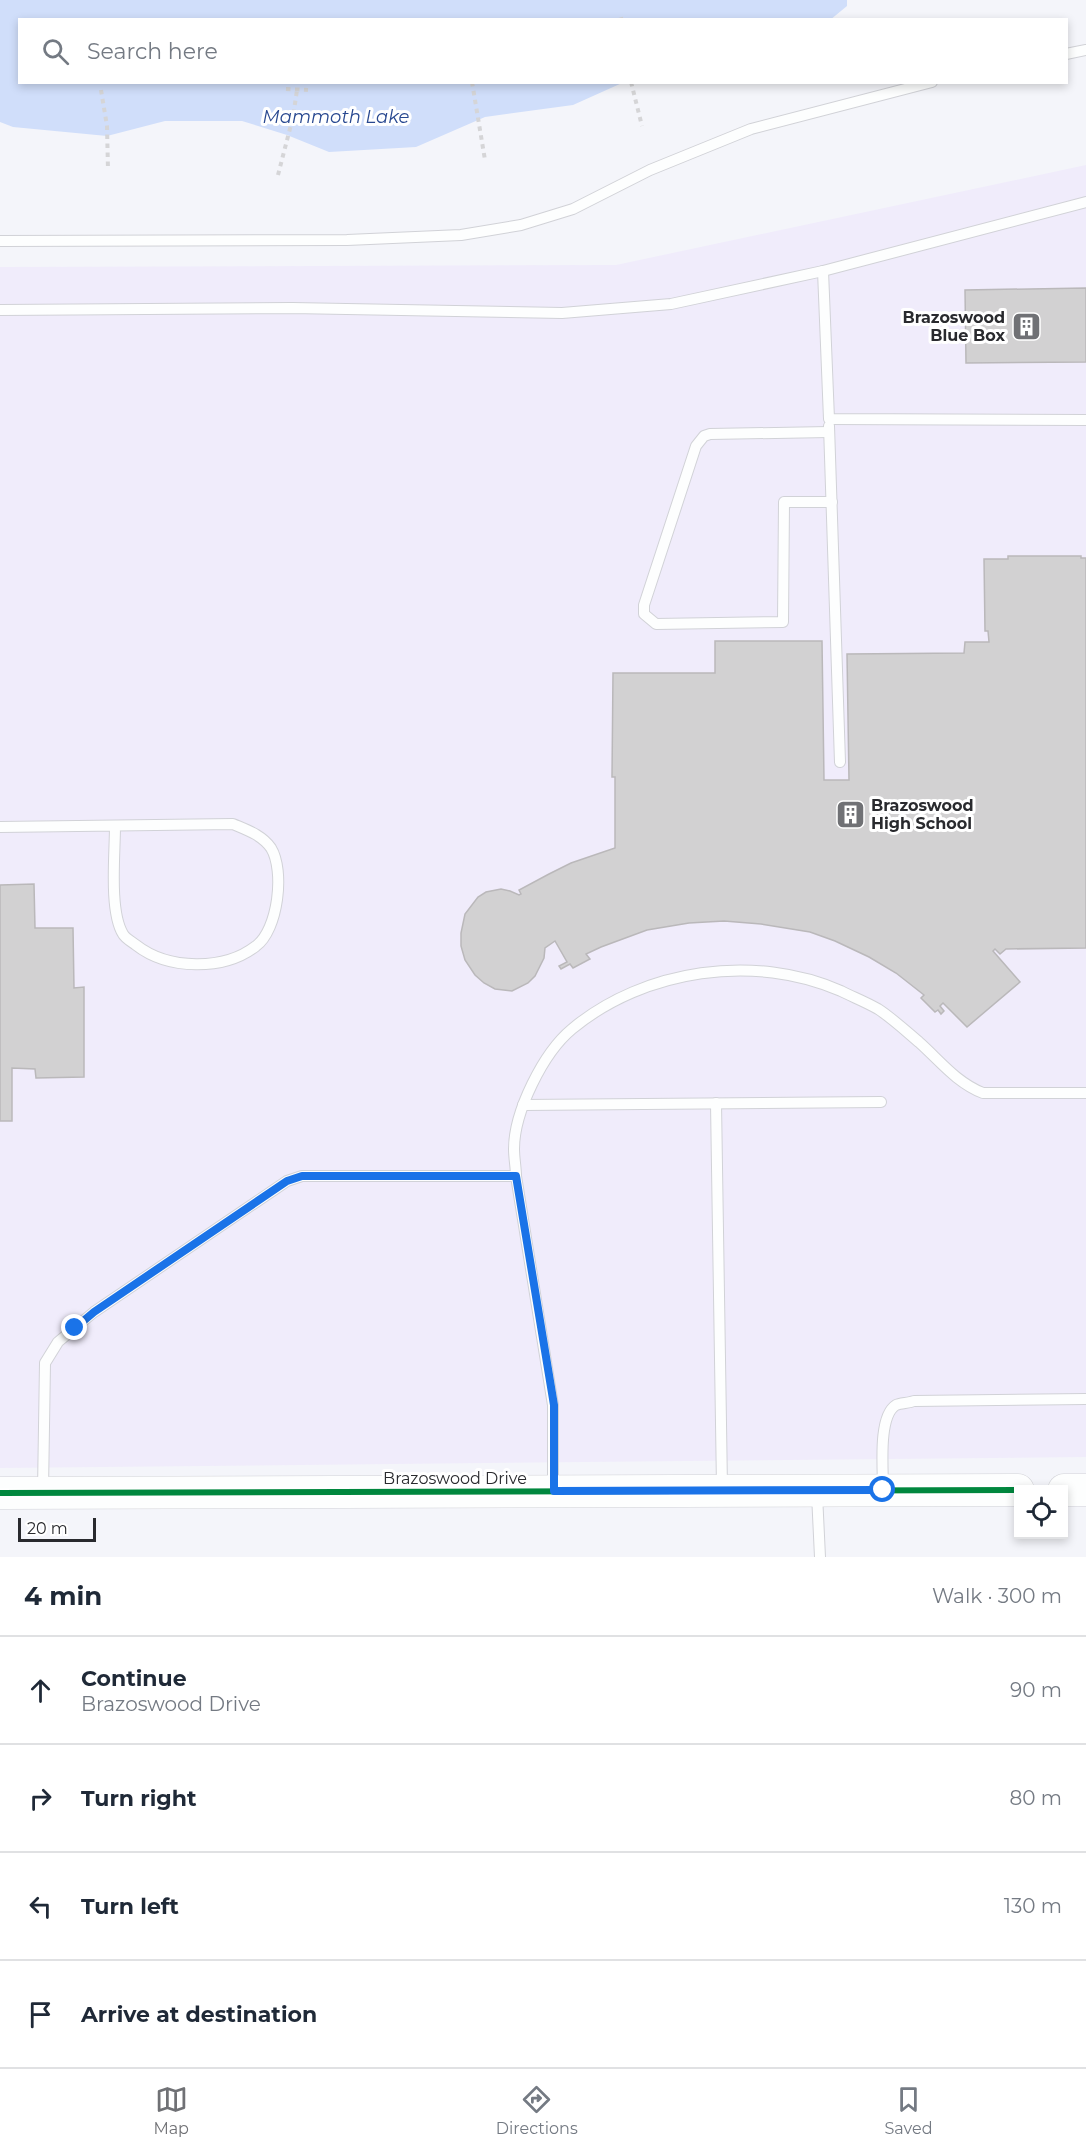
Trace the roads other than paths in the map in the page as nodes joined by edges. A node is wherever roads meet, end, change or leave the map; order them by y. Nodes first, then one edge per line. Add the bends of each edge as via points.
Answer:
1 (1086, 50) edge
2 (1068, 54) edge
3 (925, 84) edge
4 (1086, 202) edge
5 (0, 241) edge
6 (823, 271) junction
7 (0, 310) edge
8 (829, 419) junction
9 (1086, 420) edge
10 (829, 432) junction
11 (832, 502) junction
12 (840, 762) dead end
13 (114, 826) junction
14 (0, 827) edge
15 (1086, 1093) edge
16 (881, 1102) dead end
17 (716, 1104) junction
18 (523, 1105) junction
19 (516, 1176) junction
20 (1086, 1399) edge
21 (817, 1490) junction
22 (883, 1490) junction
23 (1014, 1490) edge
24 (1068, 1490) edge
25 (1086, 1490) edge
26 (554, 1491) junction
27 (722, 1491) junction
28 (0, 1493) edge
29 (43, 1493) junction
30 (820, 1557) edge

1 - 2 lane
3 - 5 lane via 751,129 650,170 573,209 521,225 461,235 324,240
4 - 6 lane
6 - 7 lane via 671,304 562,313 292,308
6 - 8 lane
8 - 9 lane
8 - 10 lane
10 - 11 lane
10 - 11 lane via 704,436 696,446 644,614 656,624 783,622 784,502
11 - 12 lane
13 - 13 lane via 233,824 254,832 271,849 278,872 273,921 258,945 237,958 212,963 170,962 148,954 123,935 115,913
13 - 14 lane
15 - 18 lane via 983,1093 959,1080 879,1010 839,990 790,974 748,969 693,974 645,987 608,1004 570,1030 542,1064
16 - 17 lane
17 - 18 lane
17 - 27 lane
18 - 19 lane via 514,1147
19 - 26 lane via 554,1405
19 - 29 lane via 302,1176 287,1181 94,1312 58,1342 45,1363
20 - 22 lane via 914,1401 896,1405 887,1415 884,1432
21 - 22 street, Brazoswood Drive
21 - 27 street, Brazoswood Drive
21 - 30 lane
22 - 23 street, Brazoswood Drive
24 - 25 street
26 - 27 street, Brazoswood Drive
26 - 29 street, Brazoswood Drive
28 - 29 street, Brazoswood Drive

